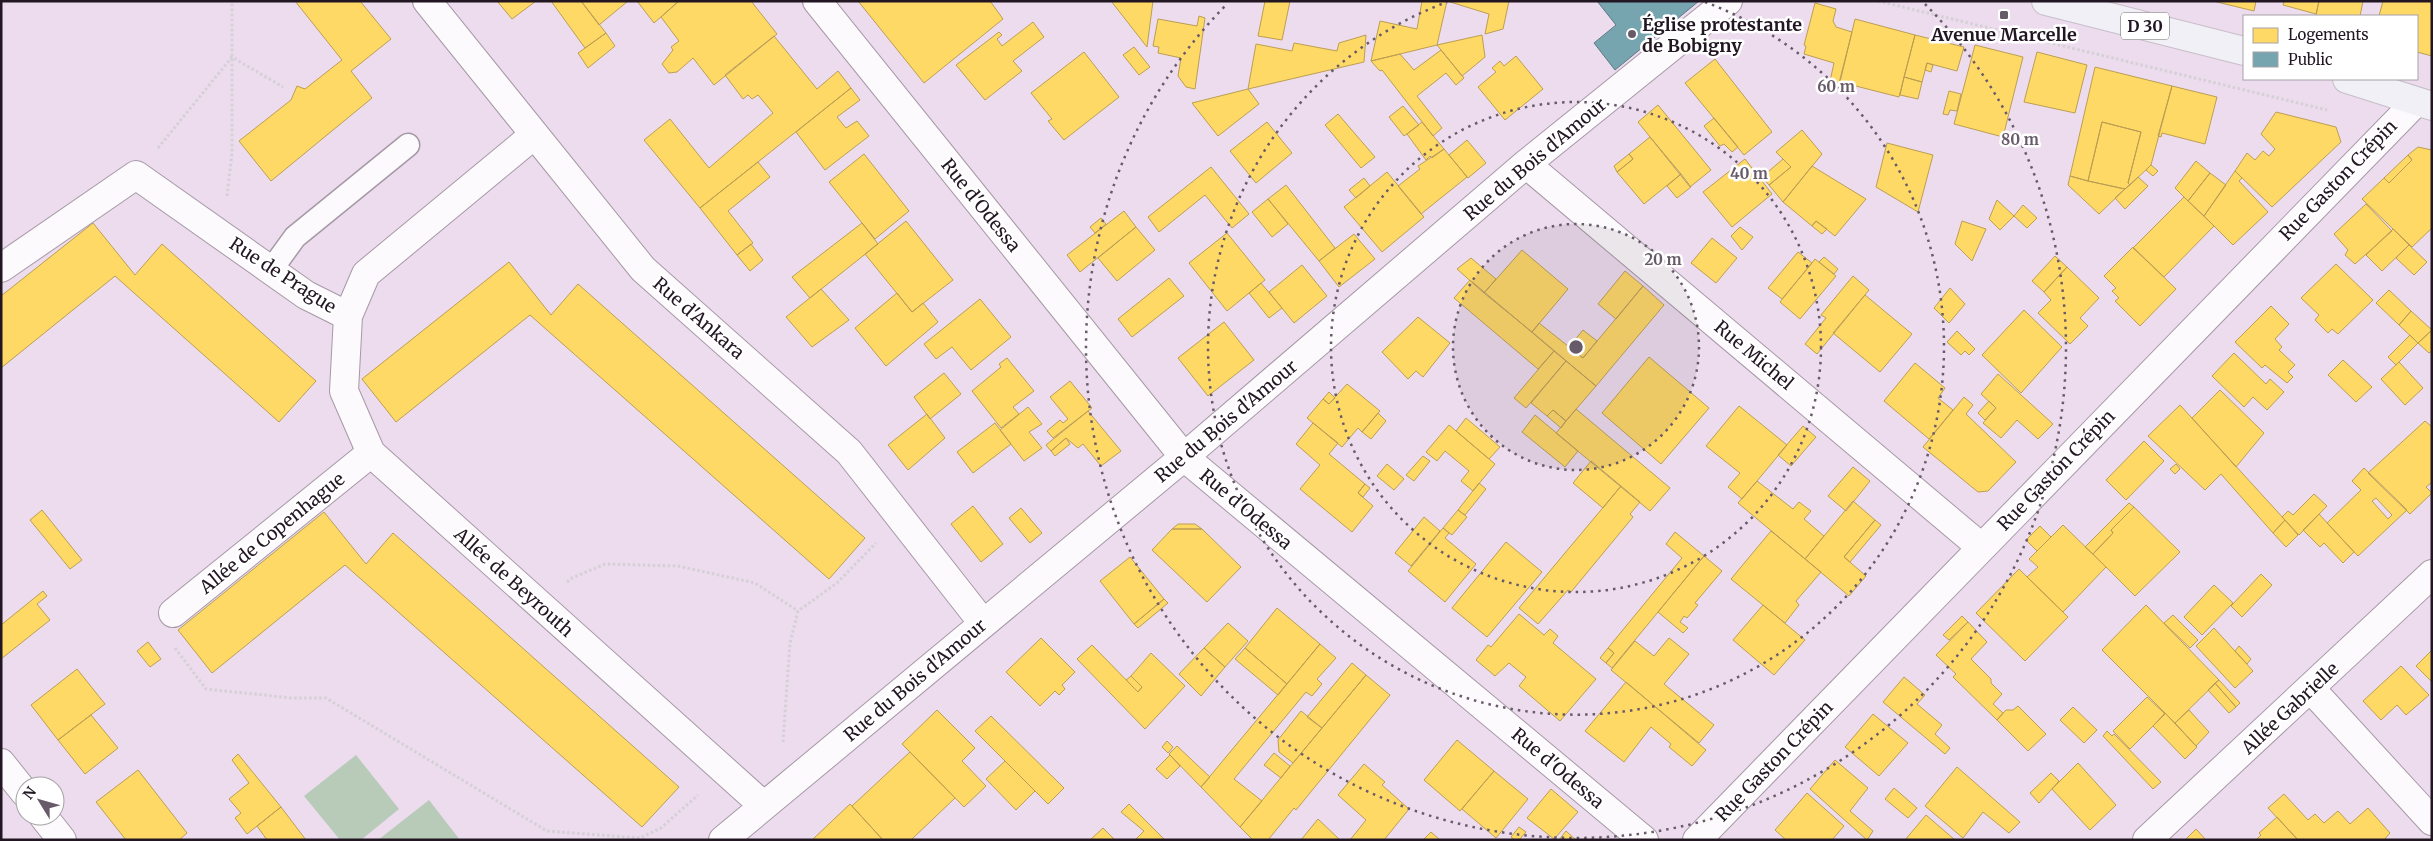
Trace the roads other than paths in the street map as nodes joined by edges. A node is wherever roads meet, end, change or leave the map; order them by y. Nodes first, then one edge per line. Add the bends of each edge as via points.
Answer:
1 (427, 1) edge
2 (817, 1) edge
3 (1728, 1) edge
4 (2046, 1) edge
5 (2243, 51) edge
6 (2350, 80) edge
7 (2424, 104) edge
8 (534, 135) junction
9 (408, 145) dead end
10 (1526, 164) junction
11 (1, 268) edge
12 (271, 270) junction
13 (348, 316) junction
14 (371, 453) junction
15 (1184, 457) junction
16 (1981, 546) junction
17 (2432, 574) edge
18 (173, 613) road end
19 (984, 623) junction
20 (2311, 689) junction
21 (1, 763) edge
22 (15, 780) edge
23 (764, 806) junction
24 (2432, 820) edge
25 (52, 826) edge
26 (62, 840) edge
27 (722, 840) edge
28 (1644, 840) edge
29 (1698, 840) edge
30 (2147, 840) edge

1 - 8 street, Rue d'Ankara
2 - 15 street, Rue d'Odessa
3 - 10 street, Rue du Bois d'Amour
4 - 5 main road, D 30
6 - 7 main road
7 - 16 street, Rue Gaston Crépin
8 - 13 street, Rue de Prague via 366,274
8 - 19 street, Rue d'Ankara via 643,269 849,452
9 - 12 lane via 295,237
10 - 15 street, Rue du Bois d'Amour
10 - 16 street, Rue Michel
11 - 12 street, Rue de Prague via 136,175
12 - 13 street, Rue de Prague via 306,295
13 - 14 street, Allée de Beyrouth via 344,392
14 - 18 street, Allée de Copenhague
14 - 23 street, Allée de Beyrouth
15 - 19 street, Rue du Bois d'Amour
15 - 28 street, Rue d'Odessa
16 - 29 street, Rue Gaston Crépin
17 - 20 street, Allée Gabrielle
19 - 23 street, Rue du Bois d'Amour
20 - 24 street
20 - 30 street, Allée Gabrielle
21 - 22 street
23 - 27 street, Rue du Bois d'Amour
25 - 26 street

